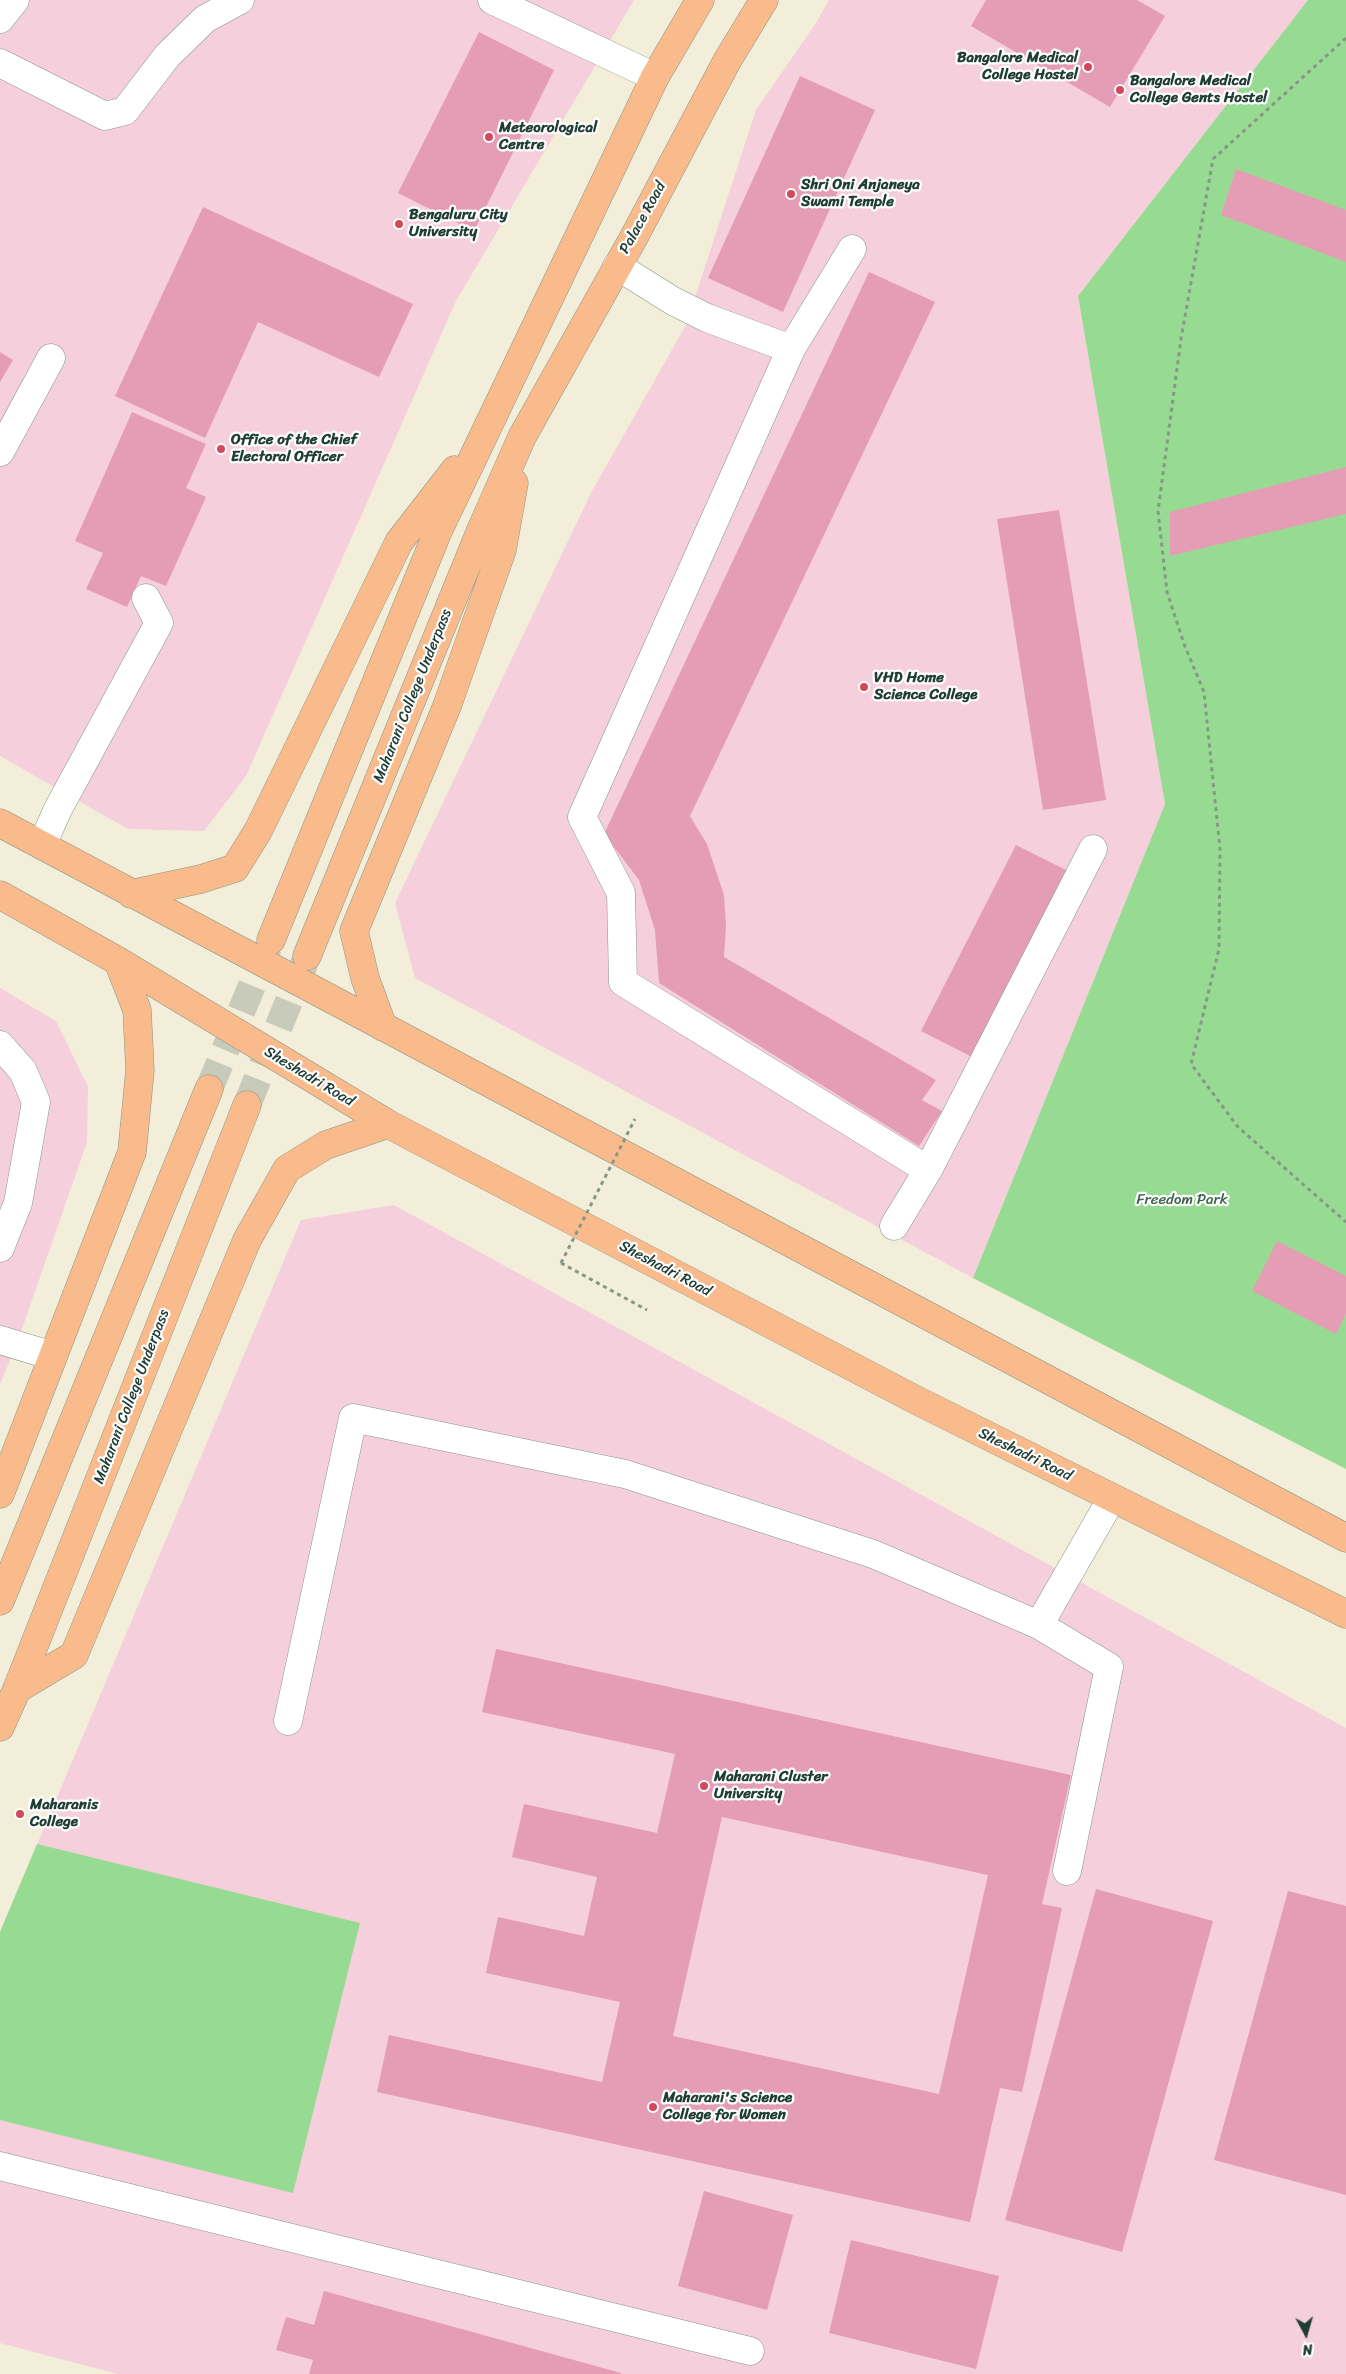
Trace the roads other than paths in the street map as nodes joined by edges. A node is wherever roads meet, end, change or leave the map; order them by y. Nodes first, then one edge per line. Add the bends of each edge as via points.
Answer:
1 (15, 0) edge
2 (240, 0) edge
3 (492, 0) edge
4 (700, 0) edge
5 (764, 0) edge
6 (0, 19) edge
7 (0, 63) edge
8 (655, 77) junction
9 (852, 249) dead end
10 (617, 266) junction
11 (791, 349) junction
12 (51, 358) dead end
13 (488, 426) junction
14 (522, 437) junction
15 (0, 452) edge
16 (146, 598) dead end
17 (0, 822) edge
18 (42, 845) junction
19 (1093, 849) dead end
20 (131, 894) junction
21 (0, 895) edge
22 (271, 940) tunnel mouth
23 (307, 956) tunnel mouth
24 (118, 961) junction
25 (383, 1027) junction
26 (0, 1045) edge
27 (209, 1089) tunnel mouth
28 (246, 1105) tunnel mouth
29 (388, 1124) junction
30 (928, 1170) junction
31 (894, 1226) dead end
32 (0, 1248) edge
33 (0, 1340) edge
34 (53, 1356) junction
35 (0, 1494) edge
36 (1112, 1498) junction
37 (1346, 1538) edge
38 (0, 1601) edge
39 (1346, 1614) edge
40 (1039, 1625) junction
41 (17, 1689) junction
42 (288, 1721) dead end
43 (0, 1727) edge
44 (1067, 1871) dead end
45 (0, 2166) edge
46 (750, 2351) dead end

1 - 6 lane
2 - 7 lane via 205,19 167,56 124,111 105,116
3 - 8 lane
4 - 8 main road
5 - 10 main road, Palace Road via 727,61
8 - 13 main road
9 - 11 lane
10 - 11 lane via 707,318
10 - 14 main road, Palace Road
11 - 30 lane via 582,817 621,893 622,982
12 - 15 lane
13 - 20 main road via 399,542 258,831 235,868
13 - 22 main road via 438,531
14 - 23 main road, Maharani College Underpass
14 - 25 main road via 498,559 447,706 354,931 365,978
16 - 18 lane via 159,623 58,809
17 - 18 main road
18 - 20 main road
19 - 30 lane
20 - 25 main road
21 - 24 main road, Sheshadri Road
24 - 29 main road, Sheshadri Road
24 - 34 main road via 137,1010 140,1070 132,1152
25 - 37 main road
26 - 32 lane via 23,1071 36,1102 18,1203
27 - 38 main road
28 - 41 main road, Maharani College Underpass
29 - 36 main road, Sheshadri Road via 916,1400
29 - 41 main road via 326,1145 287,1170 246,1240 74,1655
30 - 31 lane
33 - 34 lane
34 - 35 main road
36 - 39 main road, Sheshadri Road
36 - 40 lane
40 - 42 lane via 874,1554 625,1474 353,1418
40 - 44 lane via 1109,1667
41 - 43 main road
45 - 46 lane

